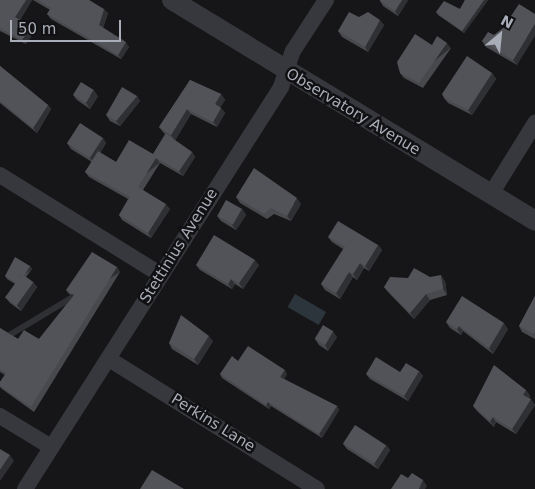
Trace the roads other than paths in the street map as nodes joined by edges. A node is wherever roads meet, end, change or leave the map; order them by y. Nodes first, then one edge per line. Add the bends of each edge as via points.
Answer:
1 (172, 0) edge
2 (326, 0) edge
3 (287, 72) junction
4 (535, 123) edge
5 (0, 175) edge
6 (491, 194) junction
7 (535, 222) edge
8 (161, 275) junction
9 (109, 359) junction
10 (0, 416) edge
11 (51, 447) junction
12 (25, 489) edge
13 (317, 489) edge

1 - 3 street, Observatory Avenue
2 - 3 street, Stettinius Avenue via 293,52
3 - 6 street, Observatory Avenue
3 - 8 street, Stettinius Avenue
4 - 6 street
5 - 8 street
6 - 7 street, Observatory Avenue
8 - 9 street, Stettinius Avenue
9 - 11 street, Stettinius Avenue
9 - 13 street, Perkins Lane
10 - 11 street
11 - 12 street, Stettinius Avenue

